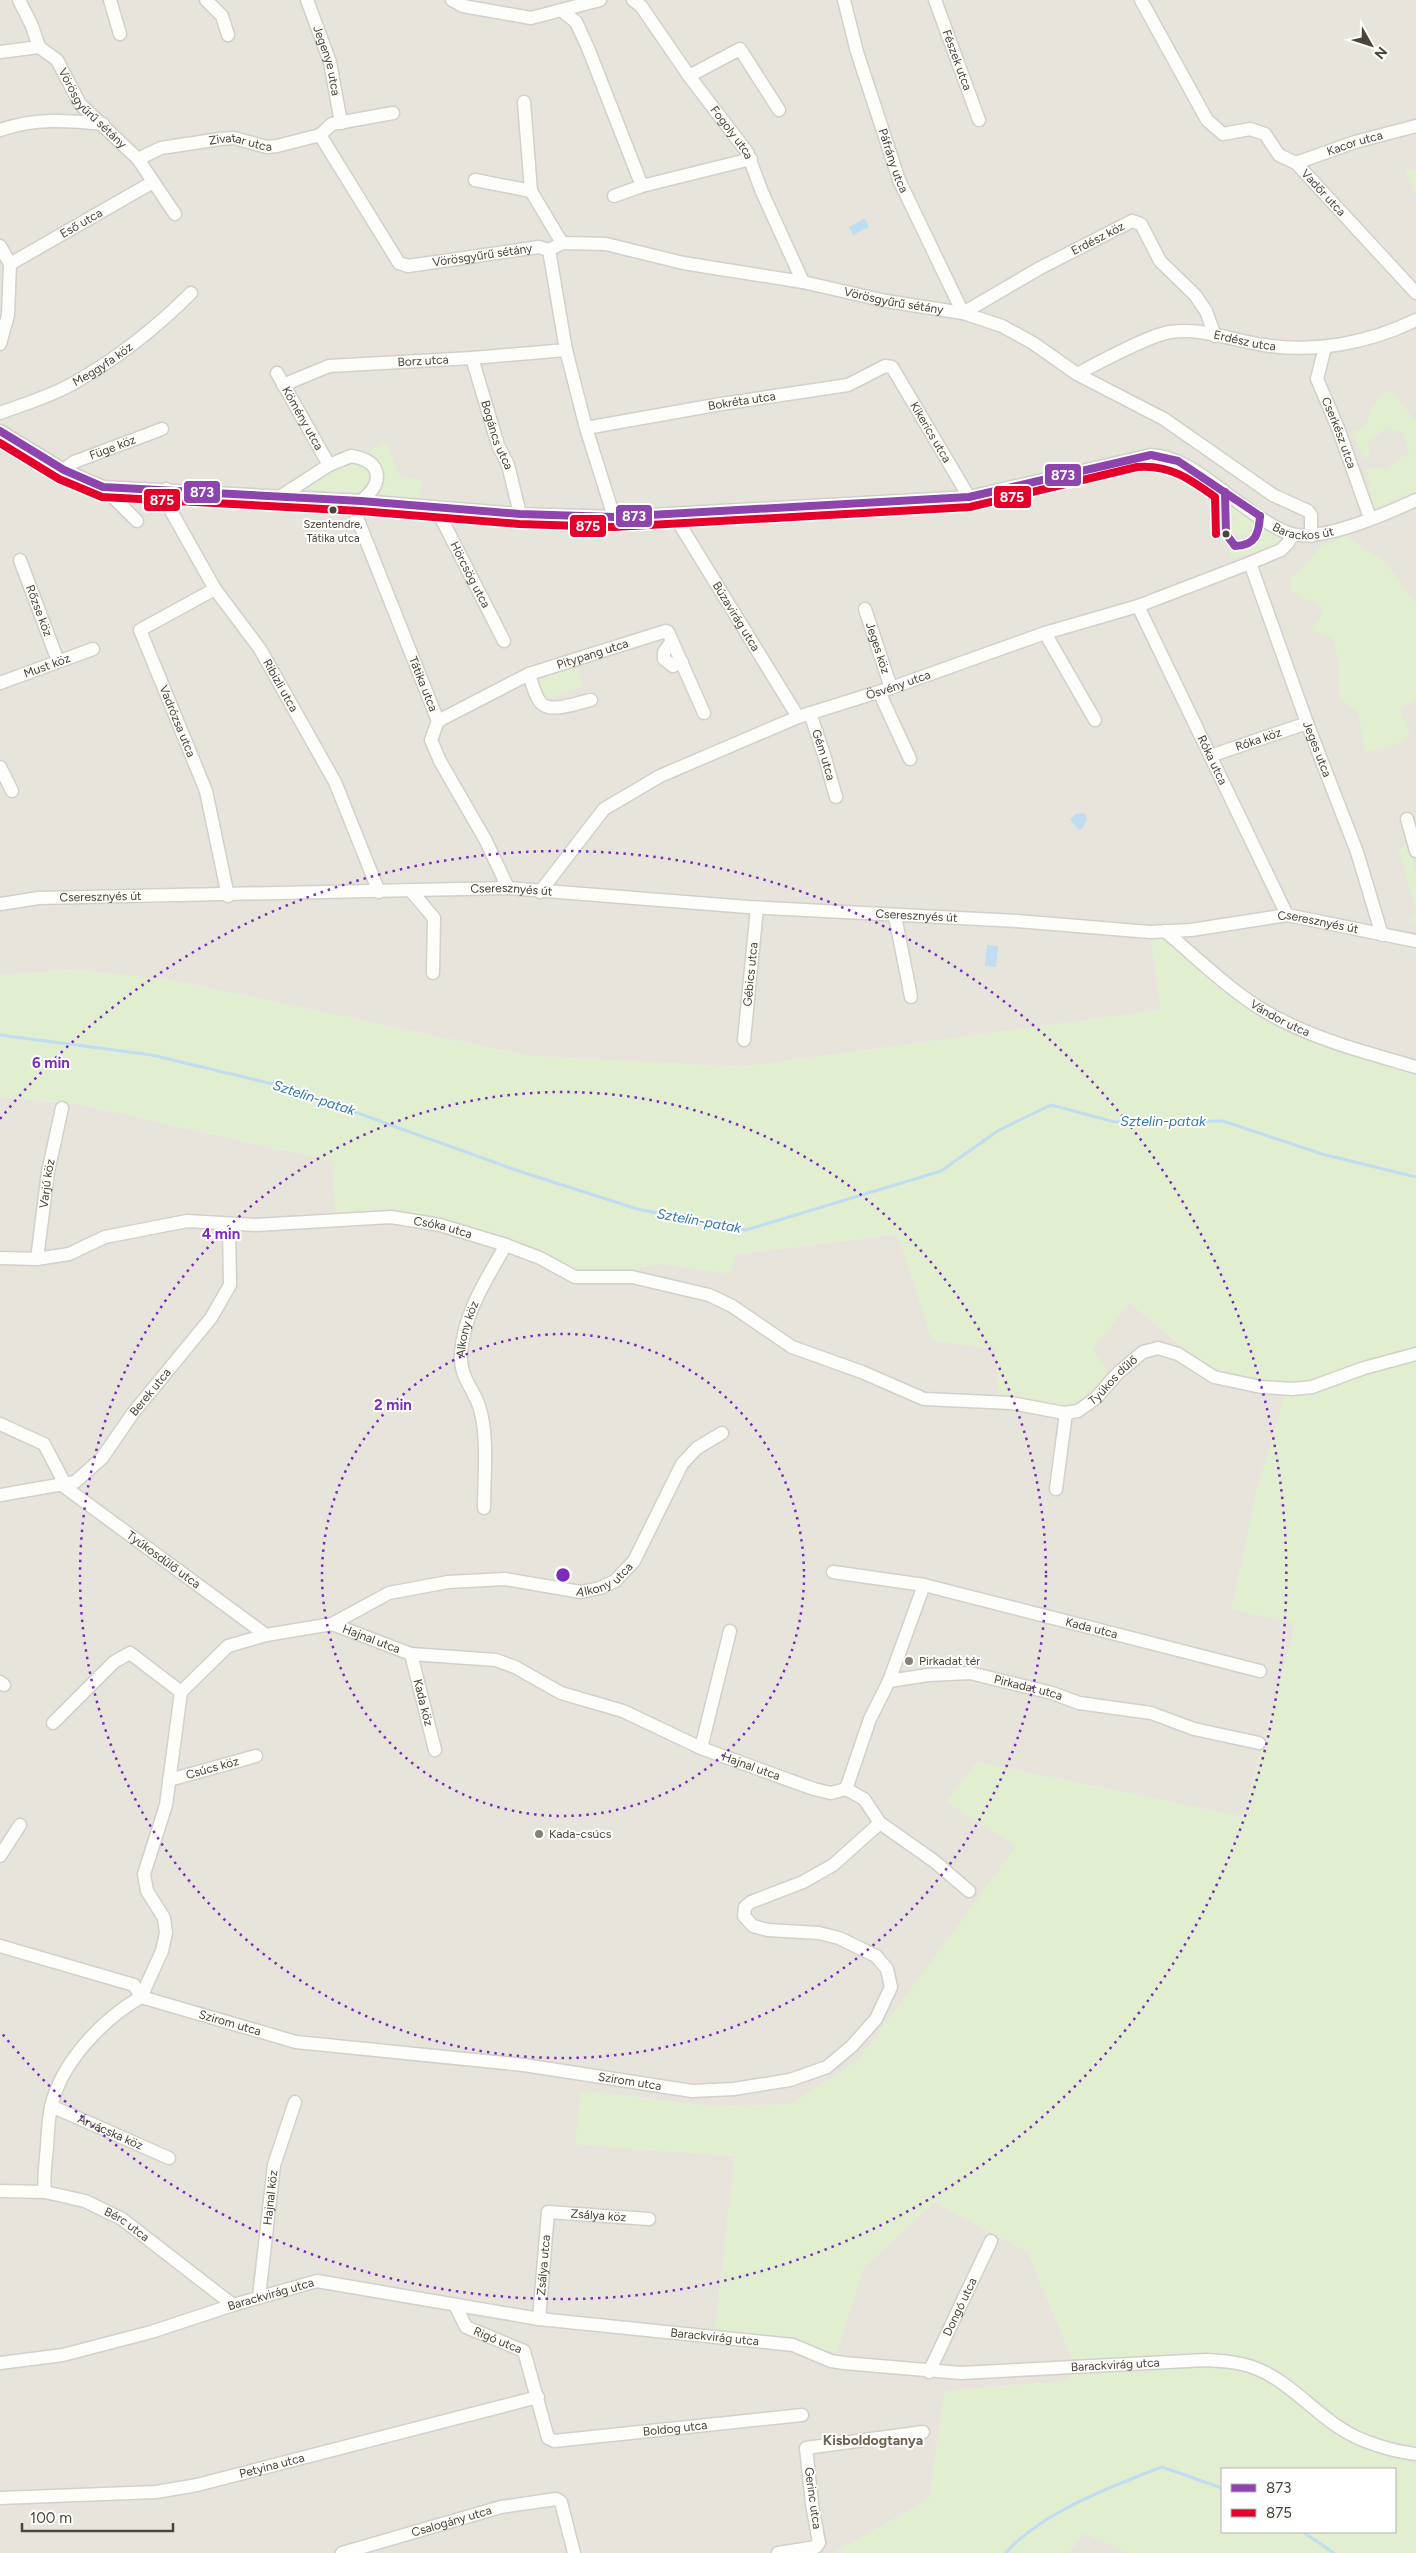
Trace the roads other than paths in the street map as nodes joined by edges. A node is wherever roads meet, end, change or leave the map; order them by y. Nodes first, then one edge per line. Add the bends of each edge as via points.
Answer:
1 (19, 0) edge
2 (110, 0) edge
3 (206, 0) edge
4 (307, 0) edge
5 (600, 0) edge
6 (633, 0) edge
7 (844, 0) edge
8 (936, 0) edge
9 (1141, 0) edge
10 (460, 2) edge
11 (561, 10) junction
12 (120, 34) dead end
13 (228, 35) dead end
14 (39, 47) junction
15 (0, 52) edge
16 (689, 76) junction
17 (524, 102) dead end
18 (779, 110) dead end
19 (393, 113) dead end
20 (979, 120) dead end
21 (341, 123) junction
22 (103, 124) junction
23 (1416, 126) edge
24 (0, 130) edge
25 (320, 135) junction
26 (751, 158) junction
27 (138, 159) junction
28 (1296, 163) junction
29 (475, 180) dead end
30 (153, 182) junction
31 (642, 186) junction
32 (531, 191) junction
33 (614, 196) dead end
34 (175, 214) dead end
35 (562, 243) junction
36 (0, 246) edge
37 (549, 250) junction
38 (10, 264) junction
39 (803, 282) junction
40 (191, 293) dead end
41 (1416, 293) edge
42 (963, 313) junction
43 (1416, 320) edge
44 (1215, 336) junction
45 (0, 344) edge
46 (1325, 347) junction
47 (566, 350) junction
48 (472, 358) junction
49 (892, 367) joint
50 (277, 373) dead end
51 (1077, 374) junction
52 (283, 385) junction
53 (0, 413) edge
54 (586, 428) junction
55 (162, 429) dead end
56 (0, 431) edge
57 (328, 465) junction
58 (64, 470) junction
59 (103, 487) junction
60 (166, 489) junction
61 (281, 496) junction
62 (968, 497) junction
63 (1416, 500) edge
64 (355, 501) junction
65 (436, 508) junction
66 (520, 514) junction
67 (674, 515) junction
68 (614, 517) junction
69 (1370, 518) junction
70 (137, 521) dead end
71 (1292, 534) junction
72 (1310, 536) junction
73 (20, 560) dead end
74 (1250, 564) junction
75 (215, 589) junction
76 (1138, 606) junction
77 (865, 609) dead end
78 (1044, 633) junction
79 (504, 641) dead end
80 (93, 649) dead end
81 (58, 661) junction
82 (529, 674) junction
83 (0, 684) edge
84 (885, 690) junction
85 (591, 700) dead end
86 (704, 713) dead end
87 (804, 715) junction
88 (1095, 720) dead end
89 (438, 721) junction
90 (1307, 723) junction
91 (1210, 756) junction
92 (910, 759) dead end
93 (0, 767) edge
94 (12, 791) dead end
95 (836, 798) dead end
96 (1407, 819) dead end
97 (1416, 851) edge
98 (508, 888) junction
99 (379, 892) junction
100 (412, 892) junction
101 (540, 892) junction
102 (228, 896) junction
103 (0, 904) edge
104 (758, 908) junction
105 (1287, 915) junction
106 (895, 916) junction
107 (1165, 931) junction
108 (1382, 935) junction
109 (1416, 941) edge
110 (433, 973) dead end
111 (911, 997) dead end
112 (744, 1040) dead end
113 (1416, 1067) edge
114 (62, 1108) dead end
115 (229, 1225) junction
116 (506, 1244) junction
117 (0, 1258) edge
118 (37, 1259) junction
119 (1416, 1354) edge
120 (1066, 1413) junction
121 (0, 1424) edge
122 (722, 1433) dead end
123 (64, 1484) junction
124 (1056, 1489) dead end
125 (0, 1495) edge
126 (484, 1508) dead end
127 (833, 1572) dead end
128 (924, 1585) junction
129 (332, 1624) junction
130 (730, 1631) dead end
131 (266, 1635) junction
132 (411, 1654) junction
133 (1260, 1671) dead end
134 (889, 1681) junction
135 (181, 1692) junction
136 (53, 1723) dead end
137 (1258, 1742) dead end
138 (701, 1748) junction
139 (436, 1750) dead end
140 (256, 1756) dead end
141 (169, 1780) junction
142 (846, 1789) junction
143 (880, 1823) junction
144 (20, 1825) dead end
145 (0, 1856) edge
146 (968, 1891) dead end
147 (0, 1946) edge
148 (141, 1997) junction
149 (295, 2102) dead end
150 (51, 2106) junction
151 (169, 2158) dead end
152 (0, 2191) edge
153 (45, 2192) junction
154 (548, 2212) joint
155 (649, 2219) dead end
156 (991, 2241) dead end
157 (260, 2298) junction
158 (233, 2305) junction
159 (455, 2305) junction
160 (539, 2319) junction
161 (0, 2363) edge
162 (929, 2372) junction
163 (538, 2397) junction
164 (802, 2415) dead end
165 (922, 2432) dead end
166 (548, 2438) joint
167 (1416, 2454) edge
168 (0, 2498) edge
169 (342, 2553) edge
170 (574, 2553) edge
171 (778, 2553) edge

1 - 14 street
2 - 12 street
3 - 13 street via 222,16
4 - 21 street, Jegenye utca via 330,62
5 - 11 street
6 - 16 street, Fogoly utca via 642,6
7 - 42 street, Páfrány utca via 857,52 899,180
8 - 20 street, Fészek utca
9 - 28 street, Vadőr utca via 1207,120 1223,134 1250,128 1265,134 1278,155
10 - 11 street via 531,18
11 - 31 street via 576,22 588,48
14 - 15 street
14 - 22 street, Vörösgyűrű sétány via 57,60 80,104
16 - 18 street via 740,49
16 - 26 street, Fogoly utca
17 - 32 street
19 - 21 street, Zivatar utca
21 - 25 street, Zivatar utca via 332,124
22 - 24 street via 38,120
22 - 27 street, Vörösgyűrű sétány
23 - 28 street, Kacor utca via 1355,142
25 - 27 street, Zivatar utca via 267,147 234,138 185,143 160,148
25 - 37 street, Vörösgyűrű sétány via 399,263 408,266 539,247
26 - 31 street
26 - 39 street, Fogoly utca via 762,192
27 - 30 street, Vörösgyűrű sétány
28 - 41 street, Vadőr utca
29 - 32 street
30 - 34 street, Vörösgyűrű sétány
30 - 38 street, Eső utca
31 - 33 street
32 - 35 street
35 - 37 street, Vörösgyűrű sétány
35 - 39 street, Vörösgyűrű sétány via 606,244 683,263
36 - 38 street
37 - 47 street
38 - 45 street via 8,315
39 - 42 street, Vörösgyűrű sétány
40 - 53 street, Meggyfa köz via 159,324 118,356 71,385
42 - 44 street, Erdész köz via 1040,268 1132,221 1141,224 1160,261 1195,294 1206,311
42 - 51 street, Vörösgyűrű sétány via 1002,326
43 - 46 street, Erdész utca via 1388,334
44 - 46 street, Erdész utca via 1266,345
44 - 51 street, Erdész utca via 1193,331 1169,332
46 - 69 street, Cserkész utca via 1317,379
47 - 48 street, Borz utca
47 - 54 street
48 - 52 street, Borz utca via 329,366
48 - 66 street, Bogáncs utca via 498,445 508,465
49 - 54 street, Bokréta utca via 885,366 848,385
49 - 62 street, Kikerics utca
50 - 52 street, Kömény utca
51 - 72 street, Vörösgyűrű sétány via 1164,419 1273,495 1308,511 1311,515
52 - 57 street, Kömény utca
54 - 68 street
55 - 58 street, Füge köz via 74,462
56 - 58 street, Barackos út
57 - 61 street
57 - 64 street via 351,456 373,466 376,472 374,490
58 - 59 street, Barackos út
59 - 60 street, Barackos út
59 - 70 street, Barackos út
60 - 61 street, Barackos út
60 - 75 street, Ribizli utca via 171,510
61 - 64 street, Barackos út
62 - 67 street, Barackos út
62 - 71 street, Barackos út via 1135,457 1164,456 1194,470
63 - 69 street, Barackos út
64 - 65 street, Barackos út
64 - 89 street, Tátika utca
65 - 66 street, Barackos út
65 - 79 street, Hörcsög utca
66 - 68 street, Barackos út
67 - 68 street, Barackos út
67 - 87 street, Búzavirág utca
69 - 72 street, Barackos út
71 - 72 street, Barackos út
71 - 74 street, Ösvény utca via 1281,550
73 - 81 street, Rőzse köz
74 - 76 street, Ösvény utca
74 - 90 street, Jeges utca
75 - 99 street, Ribizli utca via 260,649 296,709 335,782
75 - 102 street, Vadrózsa utca via 140,630 206,791
76 - 78 street, Ösvény utca
76 - 91 street, Róka utca
77 - 84 street, Jeges köz
78 - 84 street, Ösvény utca
78 - 88 street
80 - 81 street, Must köz
81 - 83 street, Must köz
82 - 85 street via 540,701 546,706
82 - 86 street, Pitypang utca via 668,632
82 - 89 street, Pitypang utca
84 - 87 street, Ösvény utca
84 - 92 street, Jeges köz
87 - 95 street, Gém utca via 826,758
87 - 101 street, Ösvény utca via 660,776 604,809
89 - 98 street, Tátika utca via 431,740
90 - 91 street, Róka köz
90 - 108 street, Jeges utca via 1357,852
91 - 105 street, Róka utca
93 - 94 street
96 - 97 street
98 - 100 street, Cseresznyés út
98 - 101 street, Cseresznyés út
99 - 100 street, Cseresznyés út
99 - 102 street, Cseresznyés út
100 - 110 street via 434,918
101 - 104 street, Cseresznyés út
102 - 103 street, Cseresznyés út via 39,898
104 - 106 street, Cseresznyés út
104 - 112 street, Gébics utca
105 - 107 street, Cseresznyés út
105 - 108 street, Cseresznyés út
106 - 107 street, Cseresznyés út
106 - 111 street
107 - 113 street, Vándor utca via 1244,996 1283,1021 1330,1040
108 - 109 street, Cseresznyés út
114 - 118 street, Varjú köz via 48,1172
115 - 116 street, Csóka utca via 391,1217 440,1225
115 - 118 street, Csóka utca via 188,1221 156,1226 105,1237 69,1254
115 - 123 street, Berek utca via 230,1285 211,1318 133,1413 102,1458 75,1482
116 - 120 street, Csóka utca via 575,1277 632,1277 709,1295 732,1306 792,1347 924,1399 1011,1402
116 - 126 street, Alkony köz via 480,1290 467,1324 461,1353 467,1386 474,1392 482,1414
117 - 118 street, Csóka utca
119 - 120 street, Tyúkos dűlő via 1312,1387 1292,1389 1261,1387 1214,1377 1178,1354 1158,1348 1143,1352 1096,1398 1078,1411
120 - 124 street
121 - 123 street, Tyúkosdűlő utca via 44,1444
122 - 129 street, Alkony utca via 697,1448 682,1464 634,1561 615,1581 581,1592 505,1579 448,1582 389,1593
123 - 125 street, Berek utca
123 - 131 street, Tyúkosdűlő utca
127 - 128 street, Kada utca
128 - 133 street, Kada utca
128 - 134 street
129 - 131 street, Hajnal utca
129 - 132 street, Hajnal utca
130 - 138 street
131 - 135 street, Hajnal utca via 228,1646
132 - 138 street, Hajnal utca via 496,1660 561,1693 622,1712
132 - 139 street, Kada köz
134 - 137 street, Pirkadat utca via 970,1673 1091,1706 1151,1713 1194,1729
134 - 142 street via 870,1719
135 - 136 street via 130,1653 114,1662
135 - 141 street
138 - 142 street, Hajnal utca via 814,1790 830,1793
140 - 141 street, Csúcs köz
141 - 148 street via 162,1823 144,1874 148,1891 164,1918 166,1933 162,1951
142 - 143 street via 864,1799
143 - 146 street via 934,1861
143 - 148 street, Szirom utca via 833,1864 803,1882 745,1907 744,1916 753,1926 839,1938 876,1956 887,1969 891,1988 876,2019 852,2046 826,2067 790,2080 734,2089 692,2091 524,2064 296,2042
144 - 145 street
147 - 148 street, Szirom utca via 134,1985
148 - 150 street via 99,2027 77,2054
149 - 157 street, Hajnal köz via 274,2165
150 - 151 street, Árvácska köz
150 - 153 street
152 - 153 street, Bérc utca
153 - 158 street, Bérc utca via 85,2201 122,2219
154 - 155 street, Zsálya köz
154 - 160 street, Zsálya utca
156 - 162 street, Dongó utca
157 - 158 street, Barackvirág utca
157 - 159 street, Barackvirág utca via 317,2281
158 - 161 street, Barackvirág utca via 152,2332 63,2355
159 - 160 street, Barackvirág utca
159 - 163 street, Rigó utca via 466,2328 524,2351
160 - 162 street, Barackvirág utca via 793,2344 826,2359 844,2363
162 - 167 street, Barackvirág utca via 1206,2360 1234,2362 1256,2368 1279,2382 1341,2429 1371,2443
163 - 166 street, Rigó utca
163 - 168 street, Petyina utca via 198,2486 156,2492
164 - 166 street, Boldog utca via 554,2441
165 - 171 street, Gerinc utca via 806,2448 819,2542 816,2547
169 - 170 street, Csalogány utca via 501,2507 556,2499 561,2502

